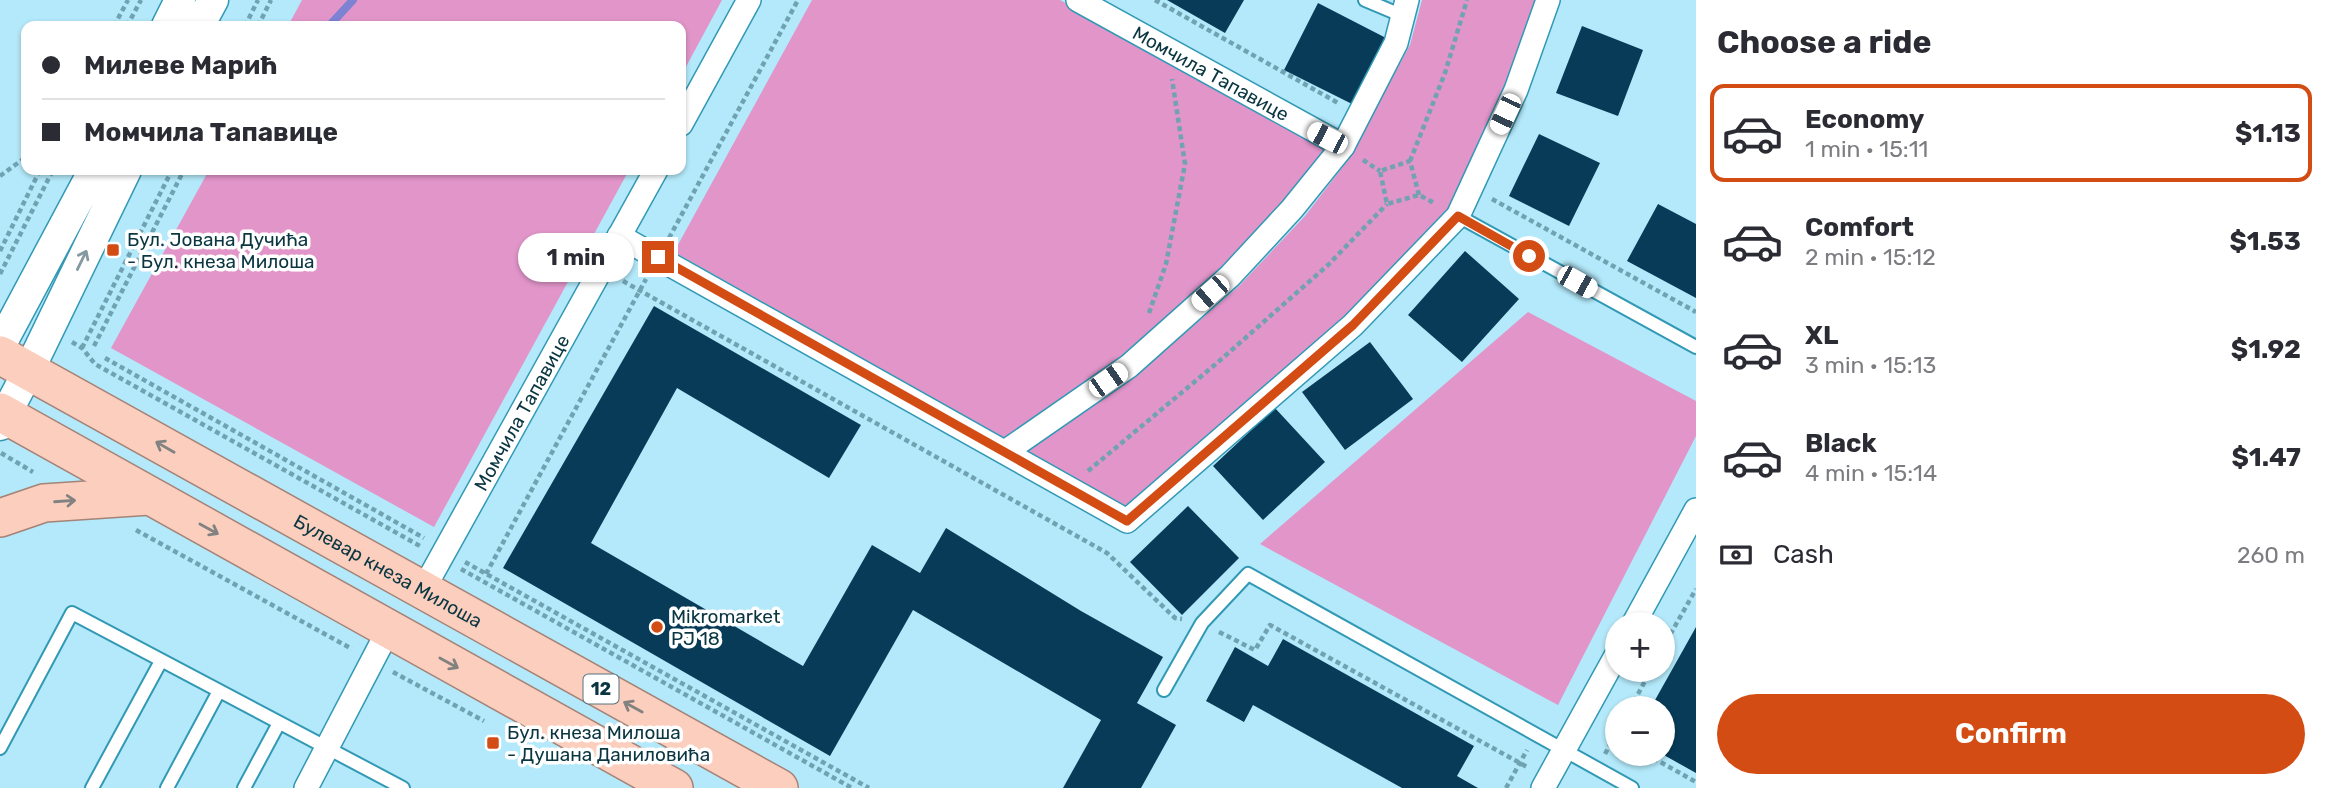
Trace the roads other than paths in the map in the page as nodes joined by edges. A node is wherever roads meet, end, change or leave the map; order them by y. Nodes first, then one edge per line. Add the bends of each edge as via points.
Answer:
1 (180, 0) edge
2 (213, 0) edge
3 (750, 0) edge
4 (1079, 0) edge
5 (1365, 0) edge
6 (1548, 0) edge
7 (1405, 8) edge
8 (170, 21) edge
9 (202, 21) edge
10 (686, 115) edge
11 (1343, 146) junction
12 (91, 175) edge
13 (123, 175) edge
14 (653, 175) edge
15 (1458, 216) junction
16 (619, 236) junction
17 (0, 346) edge
18 (1696, 347) edge
19 (15, 362) edge
20 (2, 417) edge
21 (1005, 452) junction
22 (149, 496) junction
23 (1696, 510) edge
24 (0, 518) edge
25 (423, 590) junction
26 (1640, 612) edge
27 (389, 629) junction
28 (161, 661) junction
29 (1605, 676) edge
30 (1164, 690) dead end
31 (219, 691) junction
32 (279, 723) junction
33 (0, 748) edge
34 (326, 748) junction
35 (1564, 750) junction
36 (1546, 783) edge
37 (92, 788) edge
38 (167, 788) edge
39 (244, 788) edge
40 (306, 788) edge
41 (403, 788) edge
42 (674, 788) edge
43 (779, 788) edge
44 (1632, 788) edge

1 - 8 street
2 - 9 street
3 - 10 street
4 - 11 street, Момчила Тапавице
5 - 7 lane
6 - 15 street via 1516,90
7 - 11 street via 1396,43
11 - 21 street via 1230,276 1129,366
12 - 17 street
19 -> 13 street
14 - 16 street, Момчила Тапавице
15 - 18 lane
15 - 21 street via 1353,325 1127,521
16 - 21 street
16 - 25 street, Момчила Тапавице
19 - 20 street
25 -> 19 main road, Булевар кнеза Милоша / 12
20 - 22 main road
24 -> 22 main road via 44,503
22 -> 27 main road
23 - 26 street
43 -> 25 main road, Булевар кнеза Милоша / 12
27 - 34 street
27 -> 42 main road
28 - 31 lane
28 - 33 lane via 72,614
28 - 37 lane
29 - 35 street
30 - 35 lane via 1202,623 1248,574
31 - 32 lane
31 - 38 lane
32 - 34 lane
32 - 39 lane
34 - 40 street
34 - 41 lane
35 - 36 street
35 - 44 lane

